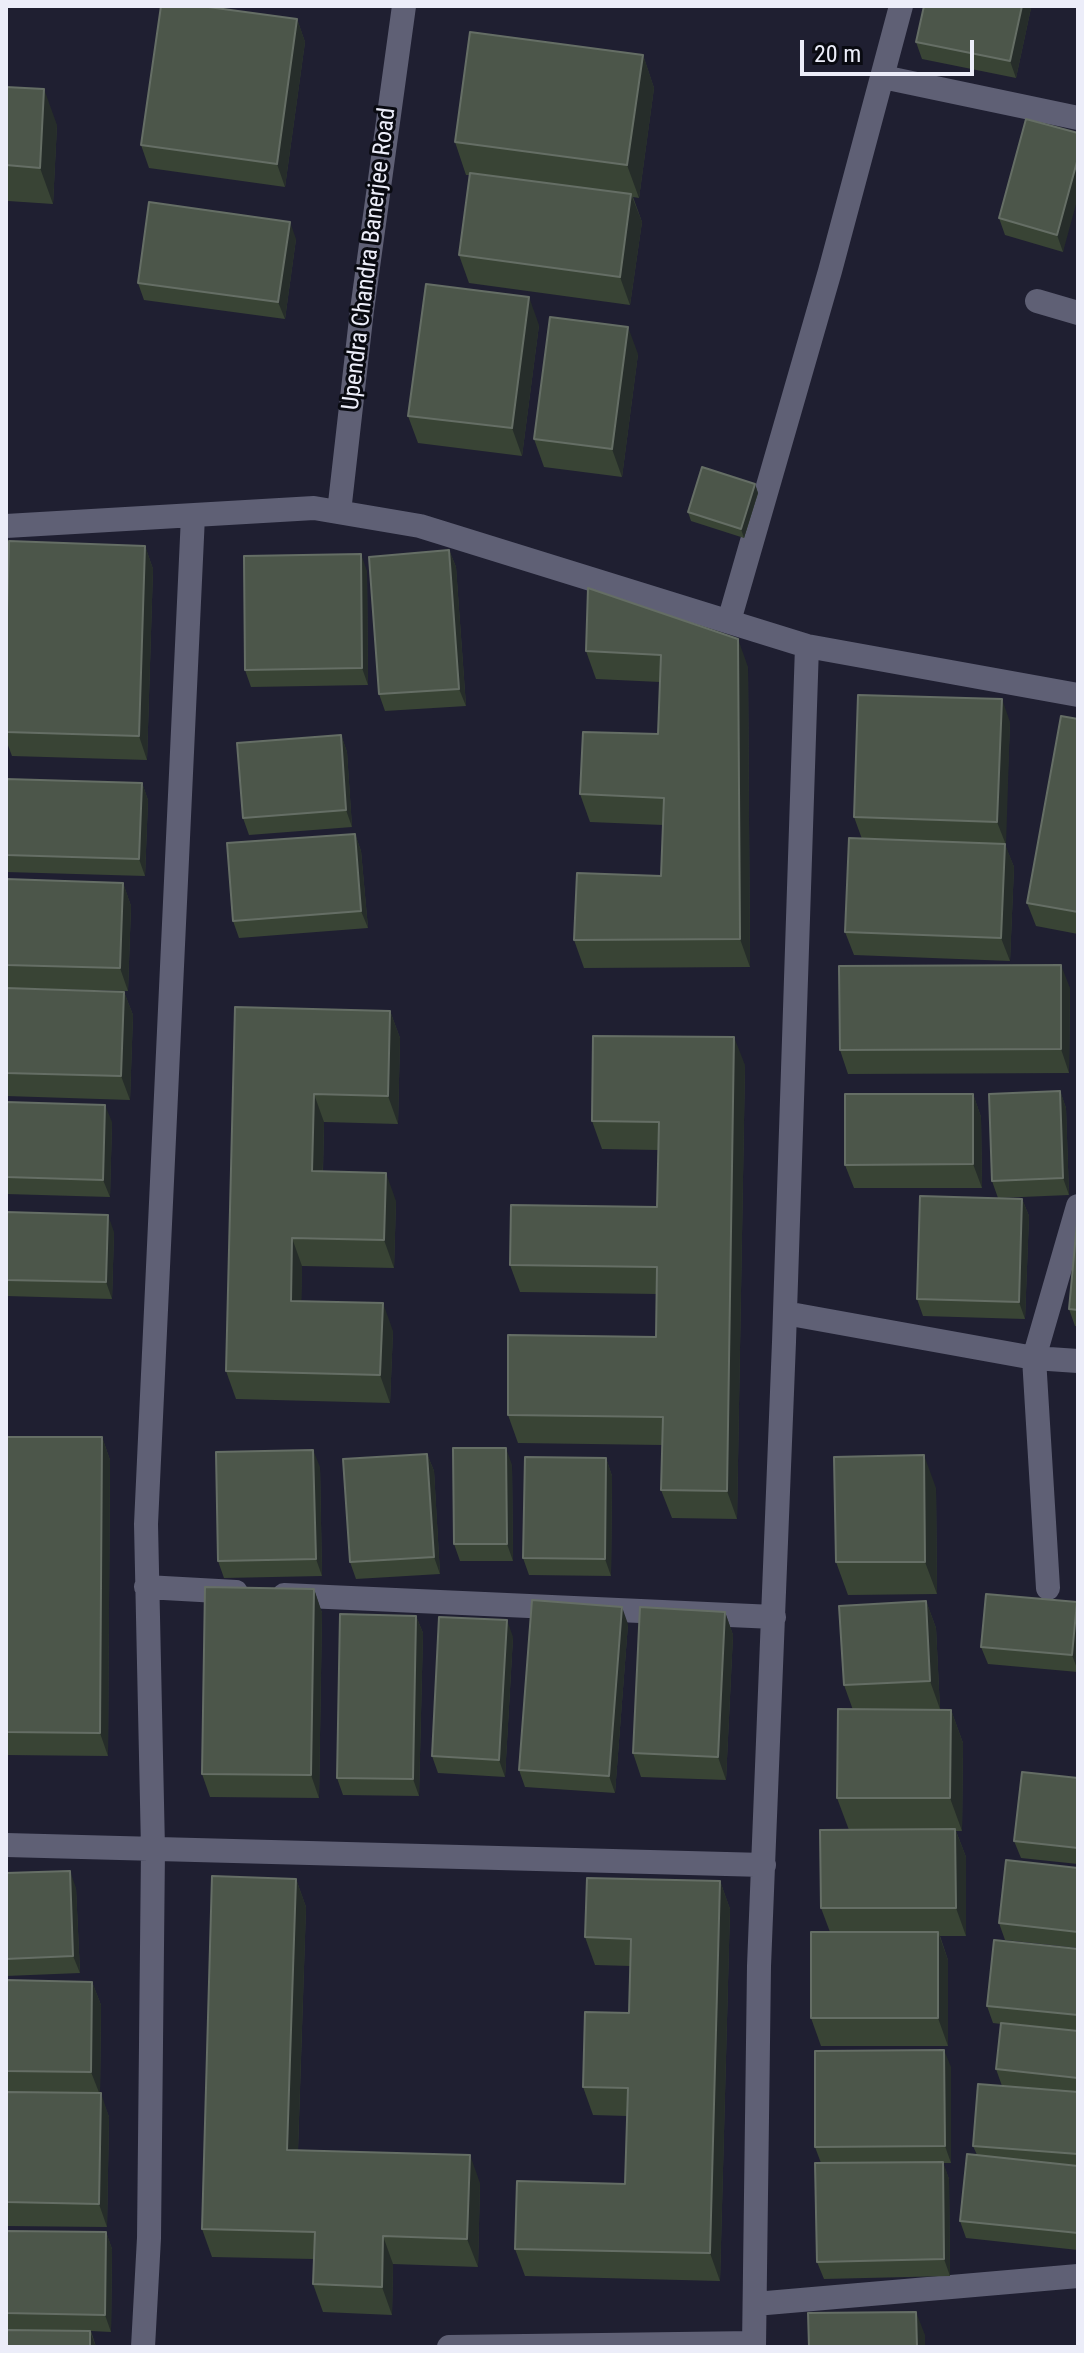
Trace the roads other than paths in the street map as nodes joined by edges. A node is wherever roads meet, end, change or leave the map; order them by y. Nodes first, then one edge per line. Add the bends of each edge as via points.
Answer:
1 (404, 6) edge
2 (901, 6) edge
3 (883, 77) junction
4 (1078, 118) edge
5 (1037, 301) dead end
6 (1078, 313) edge
7 (339, 512) junction
8 (193, 516) junction
9 (6, 526) edge
10 (729, 621) junction
11 (807, 646) junction
12 (1078, 695) edge
13 (1078, 1206) edge
14 (785, 1313) junction
15 (1034, 1358) junction
16 (1078, 1361) edge
17 (146, 1587) junction
18 (1048, 1588) dead end
19 (774, 1617) junction
20 (6, 1845) edge
21 (153, 1849) junction
22 (764, 1865) junction
23 (1078, 2276) edge
24 (755, 2304) junction
25 (754, 2345) edge
26 (143, 2347) edge
27 (449, 2347) edge

1 - 7 street, Upendra Chandra Banerjee Road
2 - 3 street
3 - 4 street
3 - 10 street
5 - 6 street
7 - 8 street via 314,508
7 - 10 street via 420,526
8 - 9 street
8 - 17 street
10 - 11 street
11 - 12 street
11 - 14 street
13 - 15 street
14 - 15 street
14 - 19 street
15 - 16 street
15 - 18 street
17 - 19 street
17 - 21 street
19 - 22 street
20 - 21 street
21 - 22 street
21 - 26 street
22 - 24 street
23 - 24 street
24 - 25 street
25 - 27 street

